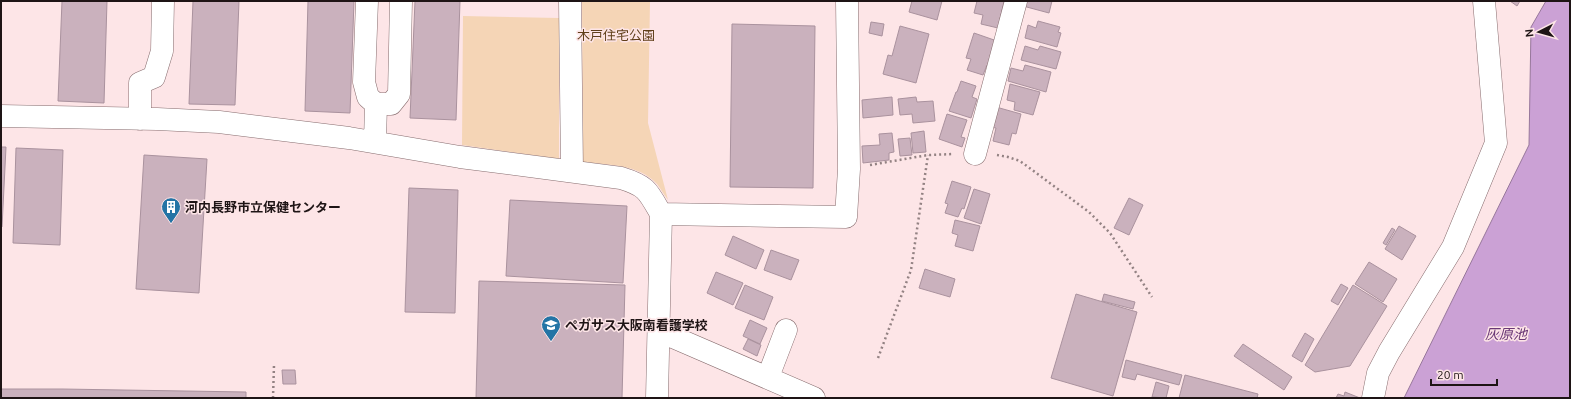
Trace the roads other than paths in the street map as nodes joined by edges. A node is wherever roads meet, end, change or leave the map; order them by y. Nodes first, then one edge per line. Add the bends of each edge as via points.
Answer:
1 (162, 1) edge
2 (367, 1) edge
3 (401, 1) edge
4 (570, 1) edge
5 (847, 1) edge
6 (1016, 1) edge
7 (1484, 1) edge
8 (376, 104) junction
9 (1, 116) edge
10 (140, 119) junction
11 (375, 142) junction
12 (975, 154) road end
13 (572, 171) junction
14 (661, 214) junction
15 (786, 330) dead end
16 (659, 331) junction
17 (768, 377) junction
18 (657, 398) edge
19 (814, 398) edge
20 (1373, 398) edge

1 - 10 street via 162,51 154,77 140,83
2 - 8 street via 364,82 368,97
3 - 8 street via 399,94 391,104
4 - 13 street
5 - 14 street via 849,169 846,217
6 - 12 street
7 - 20 street via 1496,142 1453,247 1378,372
8 - 11 street
9 - 10 street
10 - 11 street via 226,123
11 - 13 street via 460,157
13 - 14 street via 638,183 649,192
14 - 16 street
15 - 17 street
16 - 17 street
16 - 18 street
17 - 19 street

